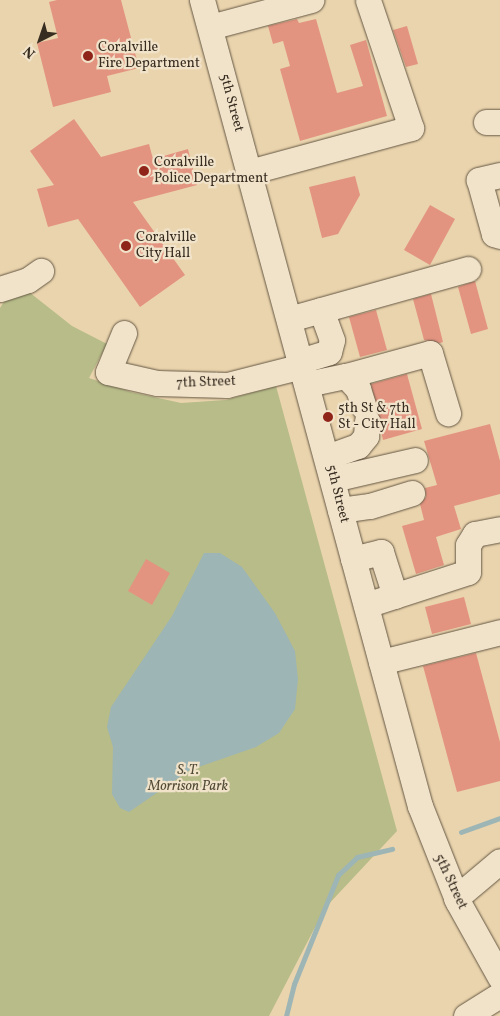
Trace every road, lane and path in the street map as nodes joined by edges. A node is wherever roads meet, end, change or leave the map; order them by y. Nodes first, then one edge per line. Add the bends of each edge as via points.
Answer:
1 (202, 0) edge
2 (310, 0) edge
3 (368, 0) edge
4 (210, 27) junction
5 (249, 172) junction
6 (500, 175) edge
7 (500, 236) edge
8 (468, 269) dead end
9 (40, 270) dead end
10 (0, 289) edge
11 (321, 310) junction
12 (289, 319) junction
13 (124, 332) dead end
14 (303, 370) junction
15 (346, 376) junction
16 (448, 413) dead end
17 (415, 460) dead end
18 (330, 468) junction
19 (412, 493) dead end
20 (340, 510) junction
21 (500, 529) edge
22 (354, 559) junction
23 (395, 596) junction
24 (366, 604) junction
25 (500, 632) edge
26 (381, 662) junction
27 (500, 860) edge
28 (456, 898) junction
29 (491, 942) edge
30 (500, 977) edge
31 (500, 995) edge
32 (466, 1016) edge

1 - 4 street, 5th Street
2 - 4 street
3 - 5 street via 411,128
4 - 5 street, 5th Street
5 - 12 street, 5th Street
6 - 7 street via 479,180 494,234
8 - 11 street
9 - 10 street via 28,280
11 - 12 street
11 - 14 street via 332,340 329,352
12 - 14 street, 5th Street
13 - 14 street, 7th Street via 108,372 157,383 192,386 262,379
14 - 15 street
14 - 18 street, 5th Street
15 - 16 street via 430,353
15 - 18 street via 358,389 365,414 366,436
17 - 18 street
18 - 20 street, 5th Street
19 - 20 street via 370,506
20 - 22 street, 5th Street
21 - 23 street via 475,534 468,545 468,572
22 - 23 street via 381,552
22 - 24 street, 5th Street
23 - 24 street
24 - 26 street, 5th Street
25 - 26 street
26 - 28 street, 5th Street via 420,806
27 - 28 street
28 - 29 street, 5th Street
29 - 30 street, 5th Street
31 - 32 street

